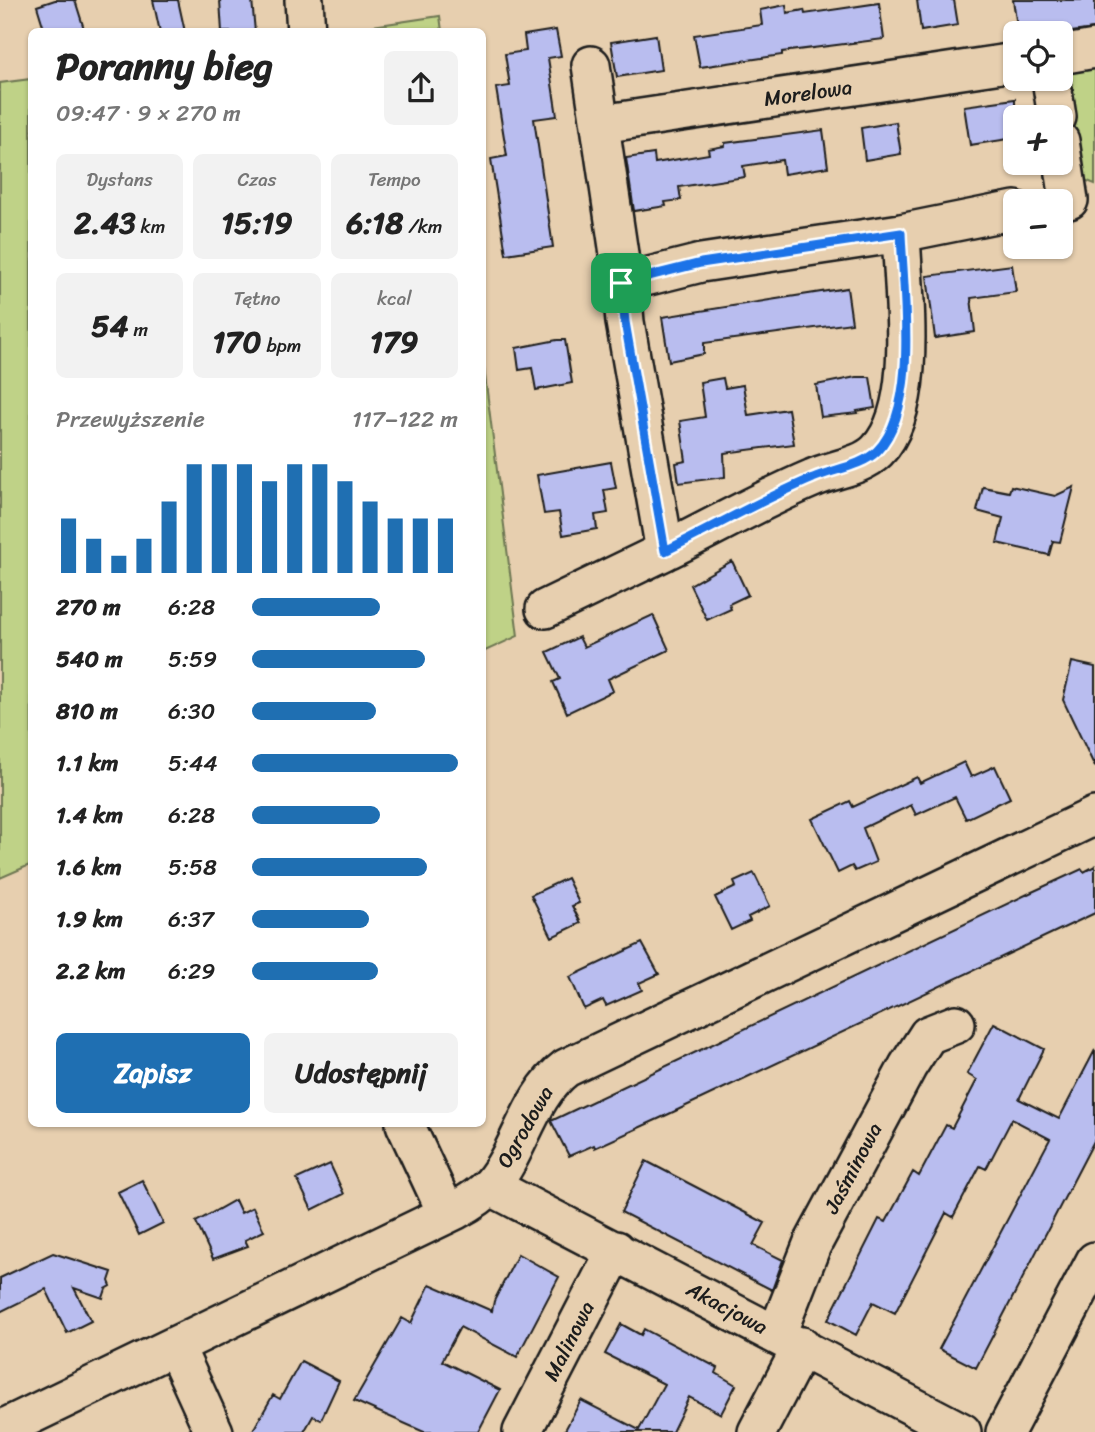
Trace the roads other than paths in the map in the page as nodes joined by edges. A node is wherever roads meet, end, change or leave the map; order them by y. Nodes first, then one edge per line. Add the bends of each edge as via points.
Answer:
1 (304, 0) edge
2 (306, 28) edge
3 (1095, 49) edge
4 (1073, 53) edge
5 (1003, 64) edge
6 (591, 65) dead end
7 (601, 124) junction
8 (1069, 175) edge
9 (1075, 199) edge
10 (1003, 213) edge
11 (901, 233) junction
12 (621, 283) junction
13 (665, 551) junction
14 (545, 609) dead end
15 (1095, 816) edge
16 (956, 1024) dead end
17 (406, 1127) edge
18 (491, 1186) junction
19 (447, 1214) junction
20 (616, 1250) junction
21 (1095, 1261) edge
22 (789, 1340) junction
23 (175, 1346) junction
24 (0, 1430) edge
25 (214, 1432) edge
26 (522, 1432) edge
27 (757, 1432) edge
28 (962, 1432) edge
29 (1005, 1432) edge

1 - 2 street
3 - 4 street
5 - 7 street, Morelowa
6 - 7 street
7 - 12 street
8 - 9 street
10 - 11 street
11 - 12 street via 701,263
11 - 13 street via 905,377 900,407 876,452 814,477
12 - 13 street
13 - 14 street
15 - 18 street, Ogrodowa via 566,1068 546,1088
16 - 22 street, Jaśminowa via 928,1035 812,1245
17 - 19 street
18 - 19 street, Ogrodowa
18 - 20 street, Akacjowa
19 - 23 street, Ogrodowa
20 - 22 street, Akacjowa
20 - 26 street, Malinowa
21 - 29 street
22 - 27 street, Jaśminowa
22 - 28 street, Akacjowa
23 - 24 street, Ogrodowa
23 - 25 street

